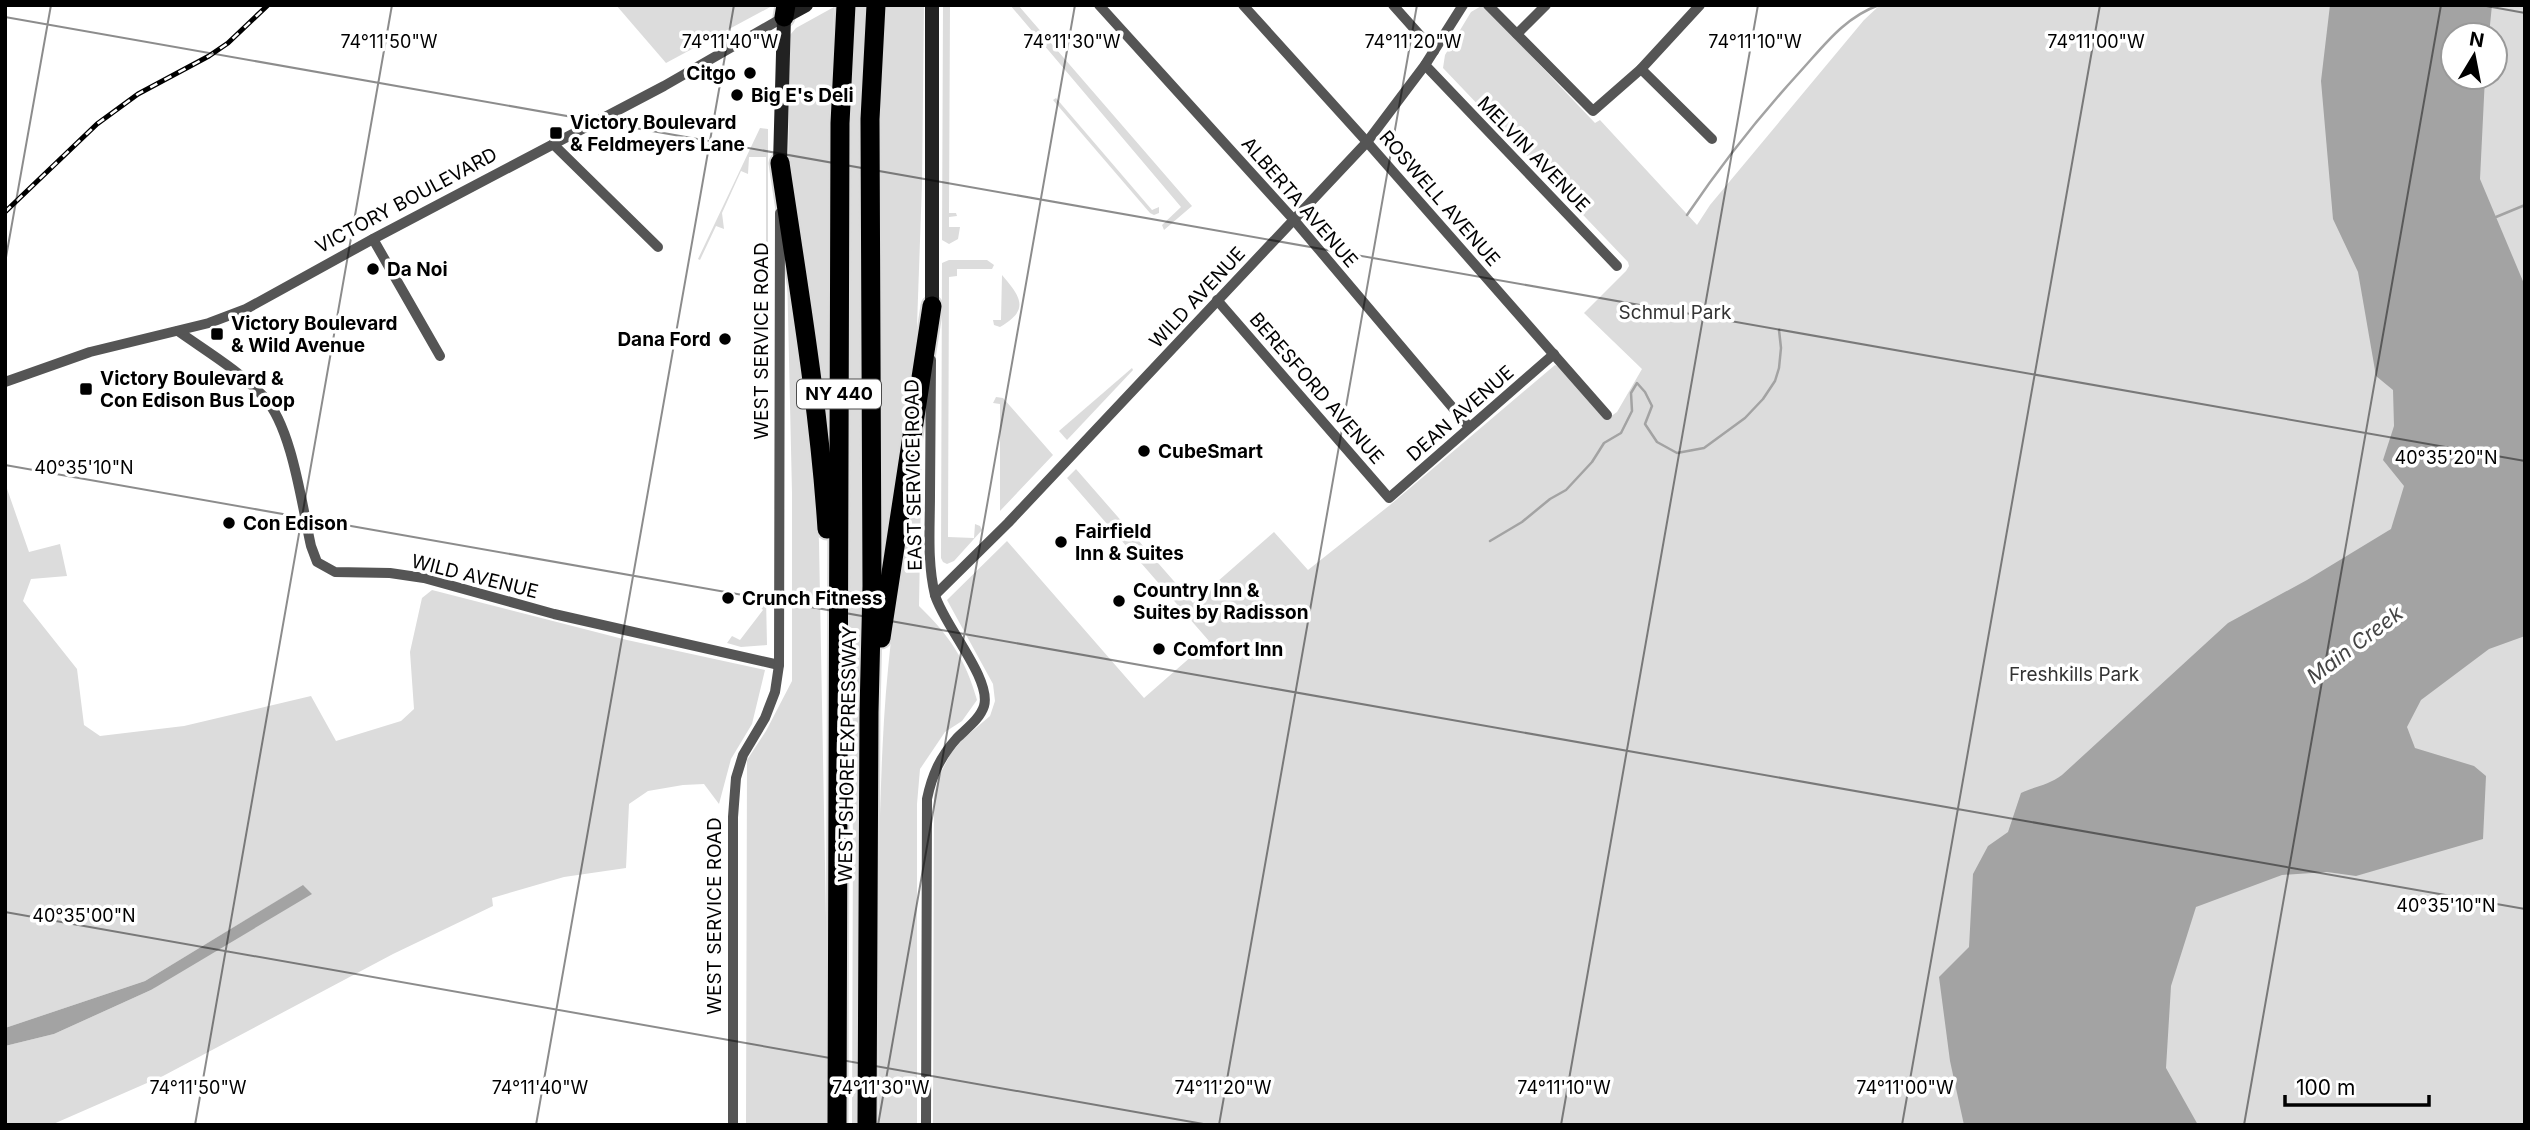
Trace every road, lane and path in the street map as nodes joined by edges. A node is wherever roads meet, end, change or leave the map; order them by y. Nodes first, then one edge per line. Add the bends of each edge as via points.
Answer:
1 (806, 5) edge
2 (846, 5) edge
3 (876, 5) edge
4 (932, 5) edge
5 (1099, 5) edge
6 (1243, 5) edge
7 (1393, 5) edge
8 (1463, 5) edge
9 (1488, 5) edge
10 (1546, 5) edge
11 (1700, 5) edge
12 (785, 11) edge
13 (1517, 34) junction
14 (1434, 51) junction
15 (1425, 65) junction
16 (1642, 69) junction
17 (1712, 139) dead end
18 (1367, 142) junction
19 (553, 144) junction
20 (780, 163) junction
21 (1294, 220) junction
22 (373, 239) junction
23 (657, 247) dead end
24 (1617, 266) dead end
25 (1217, 300) junction
26 (932, 306) junction
27 (178, 331) junction
28 (1554, 354) junction
29 (440, 356) dead end
30 (5, 382) edge
31 (1607, 415) dead end
32 (1469, 427) junction
33 (1389, 498) joint
34 (936, 595) junction
35 (779, 669) junction
36 (869, 712) junction
37 (838, 784) junction
38 (733, 1125) edge
39 (837, 1125) edge
40 (867, 1125) edge
41 (926, 1125) edge

1 - 12 main road, VICTORY BOULEVARD
2 - 37 highway, WEST SHORE EXPRESSWAY / NY 440 via 840,137
3 - 36 highway, WEST SHORE EXPRESSWAY / NY 440 via 870,119
4 - 26 main road, EAST SERVICE ROAD
5 - 21 street, ALBERTA AVENUE
6 - 18 street, ROSWELL AVENUE
7 - 14 street
8 - 14 street, WILD AVENUE
9 - 13 street
10 - 13 street
11 - 16 street
12 - 19 street, VICTORY BOULEVARD via 664,86
12 - 20 main road, WEST SERVICE ROAD
13 - 16 street via 1593,111
14 - 15 street, WILD AVENUE
15 - 18 street, WILD AVENUE
15 - 24 street, MELVIN AVENUE
16 - 17 street
18 - 21 street, WILD AVENUE
18 - 28 street, ROSWELL AVENUE
19 - 22 street, VICTORY BOULEVARD
19 - 23 street
20 - 35 street, WEST SERVICE ROAD
20 - 37 highway via 821,441
21 - 25 street, WILD AVENUE
21 - 32 street, ALBERTA AVENUE
22 - 27 street, VICTORY BOULEVARD via 246,309
22 - 29 street
25 - 33 street, BERESFORD AVENUE
25 - 34 street, WILD AVENUE
26 - 34 street, EAST SERVICE ROAD via 929,557
26 - 36 highway
27 - 30 street, VICTORY BOULEVARD via 90,352
27 - 35 street, WILD AVENUE via 266,399 282,426 310,546 326,569 424,578
28 - 31 street, ROSWELL AVENUE
28 - 32 street, DEAN AVENUE
32 - 33 street, DEAN AVENUE
34 - 41 street, EAST SERVICE ROAD via 980,677 984,705 940,760 927,799
35 - 38 street, WEST SERVICE ROAD via 765,718 743,755 736,778
36 - 40 highway, WEST SHORE EXPRESSWAY / NY 440
37 - 39 highway, WEST SHORE EXPRESSWAY / NY 440

